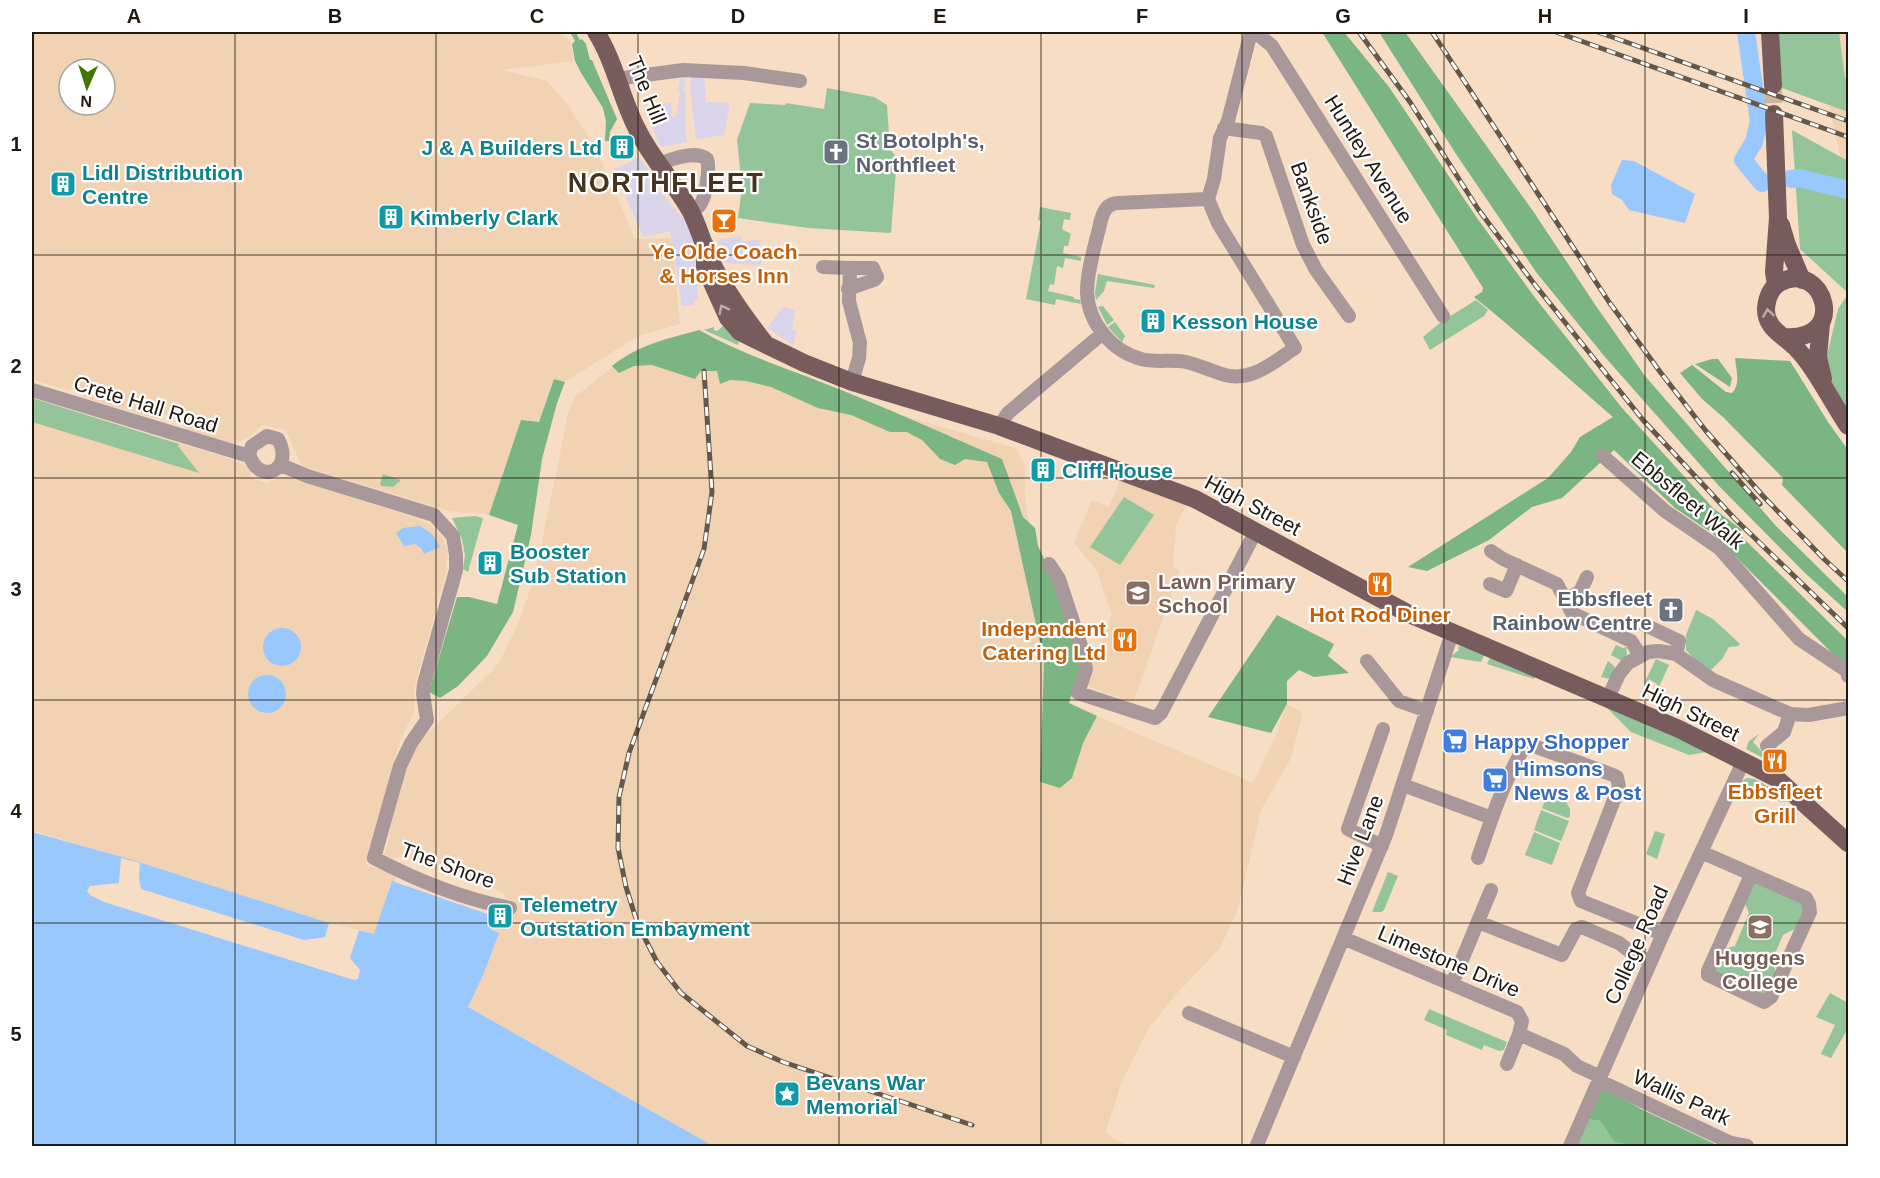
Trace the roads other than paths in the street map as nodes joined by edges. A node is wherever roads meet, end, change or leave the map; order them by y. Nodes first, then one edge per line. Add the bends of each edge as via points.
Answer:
1 (596, 32) edge
2 (1251, 32) edge
3 (1770, 32) edge
4 (616, 79) junction
5 (800, 81) dead end
6 (1773, 85) tunnel mouth
7 (1774, 114) tunnel mouth
8 (1224, 128) junction
9 (658, 165) junction
10 (1208, 199) junction
11 (691, 212) junction
12 (1778, 218) junction
13 (705, 245) junction
14 (822, 267) dead end
15 (850, 268) junction
16 (1802, 280) junction
17 (1776, 285) junction
18 (849, 289) junction
19 (740, 310) joint
20 (1349, 316) dead end
21 (1443, 316) dead end
22 (1821, 324) junction
23 (1103, 333) junction
24 (1784, 337) junction
25 (766, 345) junction
26 (852, 382) junction
27 (1823, 387) junction
28 (32, 390) edge
29 (999, 426) junction
30 (1848, 426) edge
31 (249, 456) junction
32 (1603, 456) dead end
33 (281, 465) junction
34 (1256, 531) junction
35 (1491, 551) dead end
36 (1049, 564) dead end
37 (1517, 565) junction
38 (1587, 578) dead end
39 (1490, 584) dead end
40 (1565, 599) junction
41 (1643, 624) dead end
42 (1452, 633) junction
43 (1676, 654) junction
44 (1640, 655) junction
45 (1367, 661) dead end
46 (1848, 676) edge
47 (1608, 698) junction
48 (1848, 708) edge
49 (1427, 711) junction
50 (1790, 714) junction
51 (1383, 729) dead end
52 (1767, 746) dead end
53 (1743, 762) junction
54 (1403, 784) junction
55 (1492, 818) junction
56 (1848, 843) edge
57 (1382, 846) junction
58 (1701, 852) junction
59 (374, 858) joint
60 (1478, 858) dead end
61 (1751, 875) junction
62 (1491, 890) dead end
63 (510, 908) dead end
64 (1478, 922) junction
65 (1663, 934) junction
66 (1343, 938) junction
67 (1651, 962) junction
68 (1452, 984) junction
69 (1189, 1013) dead end
70 (1519, 1034) junction
71 (1294, 1057) junction
72 (1507, 1064) dead end
73 (1601, 1079) junction
74 (1257, 1145) edge
75 (1570, 1146) edge
76 (1747, 1146) edge

1 - 4 main road, The Hill
2 - 8 street
2 - 21 street, Huntley Avenue via 1268,42 1280,58
3 - 6 main road
4 - 5 street via 683,70
4 - 9 main road, The Hill via 636,128
7 - 12 main road
8 - 10 street
8 - 20 street, Bankside via 1266,136 1303,245
9 - 11 main road, The Hill
9 - 11 street via 693,156 707,159 703,200
10 - 23 street via 1115,203 1105,209 1087,293 1094,320
10 - 23 street via 1218,223 1295,348 1257,372 1232,376 1186,362 1139,359
11 - 13 main road, The Hill
12 - 16 main road
12 - 17 main road
13 - 19 main road, The Hill
25 -> 13 main road via 740,332 728,318 705,267
14 - 15 street
15 - 18 street
15 - 18 street via 873,268 877,277
16 - 17 main road
16 - 22 main road via 1812,283 1823,300
24 -> 17 main road via 1773,328 1766,314 1769,295
18 - 26 street via 860,341
19 - 25 main road, High Street
22 - 24 main road via 1806,336
22 - 27 main road via 1818,357
23 - 29 street via 1008,413
24 - 27 main road via 1803,356
25 - 26 main road, High Street
26 - 29 main road, High Street
27 - 30 main road
28 - 31 street, Crete Hall Road
29 - 34 main road, High Street via 1183,494
31 - 33 street, Crete Hall Road via 262,472
31 - 33 street via 252,446 273,432 283,448
32 - 46 street, Ebbsfleet Walk via 1665,511 1719,548 1799,639 1847,671
33 - 59 street, Crete Hall Road via 434,515 453,536 456,570 424,684 427,720 400,766
34 - 36 street via 1156,718 1078,693 1086,669 1081,646 1059,579
34 - 42 main road, High Street via 1377,598
35 - 37 street
37 - 39 street via 1506,591
37 - 40 street via 1557,584
38 - 40 street via 1580,592
40 - 44 street via 1574,614 1631,641
41 - 43 street via 1679,641
42 - 47 main road, High Street
42 - 49 street, Hive Lane
43 - 44 street via 1654,651
43 - 50 street via 1713,680
44 - 47 street via 1621,671
45 - 49 street via 1401,703
47 - 53 main road, High Street
48 - 50 street via 1806,716
49 - 54 street, Hive Lane
50 - 52 street via 1784,732
51 - 57 street via 1348,829
53 - 56 main road, High Street via 1776,778
53 - 58 street, College Road
54 - 55 street
54 - 57 street, Hive Lane
55 - 60 street
55 - 65 street via 1525,746 1617,777 1619,787 1578,893 1581,901
57 - 66 street, Hive Lane
58 - 61 street
58 - 65 street, College Road
59 - 63 street, The Shore via 410,877
61 - 61 street via 1806,898 1810,912 1771,997 1764,1002 1708,975
62 - 64 street
64 - 67 street via 1562,955 1576,929 1583,927
64 - 68 street
65 - 67 street, College Road
66 - 68 street, Limestone Drive
66 - 71 street, Hive Lane
67 - 73 street, College Road
68 - 70 street, Limestone Drive via 1517,1012 1522,1020
69 - 71 street
70 - 72 street
70 - 73 street, Wallis Park via 1564,1054
71 - 74 street, Hive Lane
73 - 75 street, College Road
73 - 76 street, Wallis Park via 1731,1143

